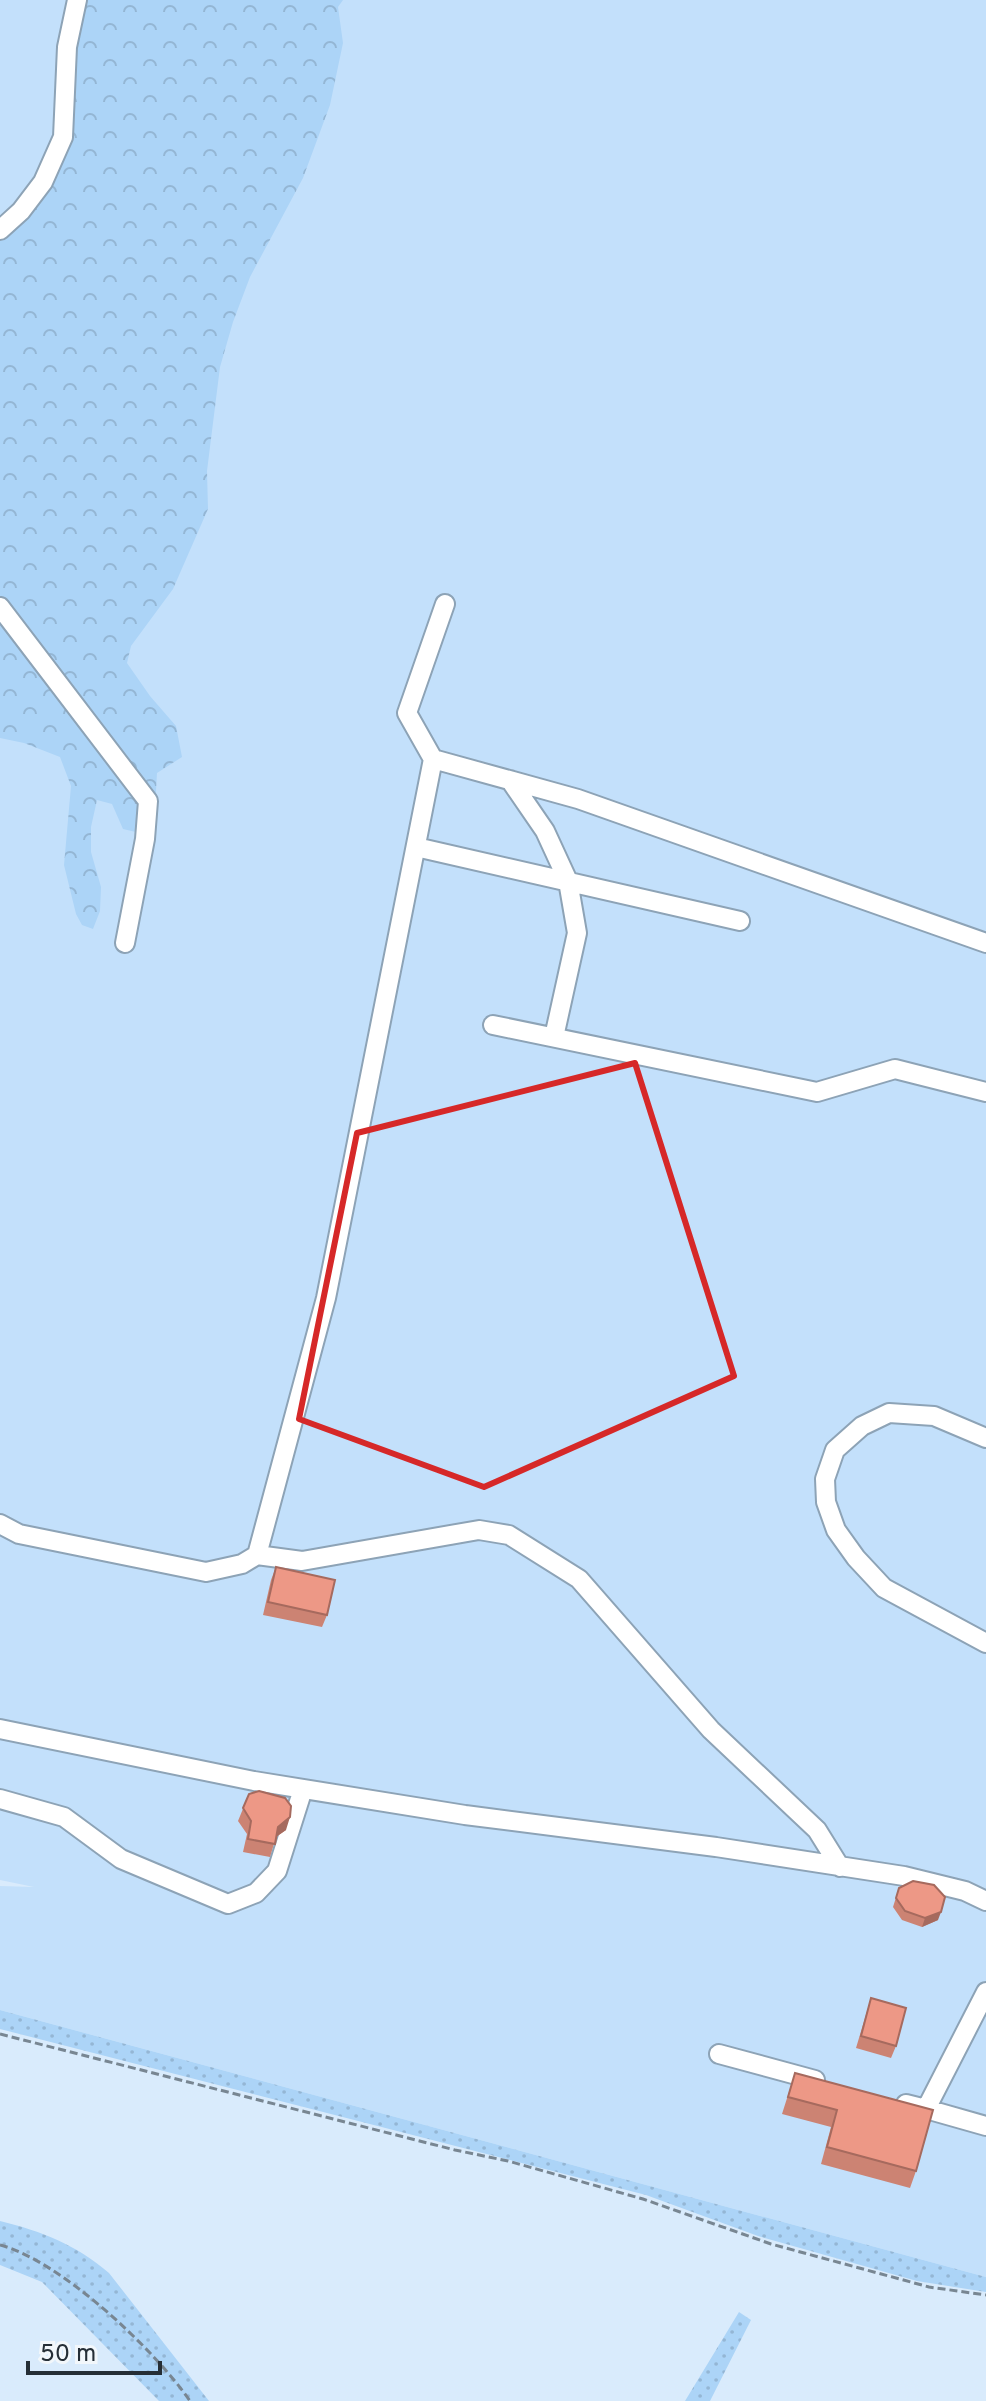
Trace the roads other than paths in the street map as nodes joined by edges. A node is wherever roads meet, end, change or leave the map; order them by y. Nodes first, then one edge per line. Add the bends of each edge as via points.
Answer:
1 (77, 0) edge
2 (0, 230) edge
3 (445, 604) dead end
4 (0, 607) edge
5 (433, 759) junction
6 (510, 780) junction
7 (416, 847) junction
8 (568, 881) junction
9 (740, 921) dead end
10 (125, 943) dead end
11 (986, 943) edge
12 (493, 1025) dead end
13 (554, 1037) junction
14 (986, 1092) edge
15 (986, 1438) edge
16 (0, 1524) edge
17 (257, 1555) junction
18 (986, 1643) edge
19 (0, 1729) edge
20 (303, 1789) junction
21 (0, 1799) edge
22 (840, 1867) junction
23 (986, 1901) edge
24 (986, 1992) edge
25 (719, 2054) dead end
26 (837, 2086) edge
27 (882, 2098) edge
28 (926, 2109) junction
29 (986, 2126) edge

1 - 2 lane via 67,47 63,137 43,182
3 - 5 lane via 407,713
4 - 10 lane via 148,801
5 - 6 lane
5 - 7 lane
6 - 8 lane via 545,831
6 - 11 lane via 578,799
7 - 8 lane
7 - 17 lane via 326,1298
8 - 9 lane
8 - 13 lane via 577,933
12 - 13 lane
13 - 14 lane via 817,1092 895,1069
15 - 18 lane via 934,1416 889,1413 862,1426 835,1450 825,1479 836,1530 884,1588
16 - 17 lane via 19,1534 206,1572
17 - 22 lane via 302,1561 479,1530 509,1535 579,1579 711,1730 817,1830
19 - 20 lane
20 - 21 lane via 277,1871 256,1893 228,1904 121,1859 64,1817
20 - 22 lane
22 - 23 lane via 904,1876
24 - 28 lane
25 - 26 lane
27 - 28 lane
28 - 29 lane

